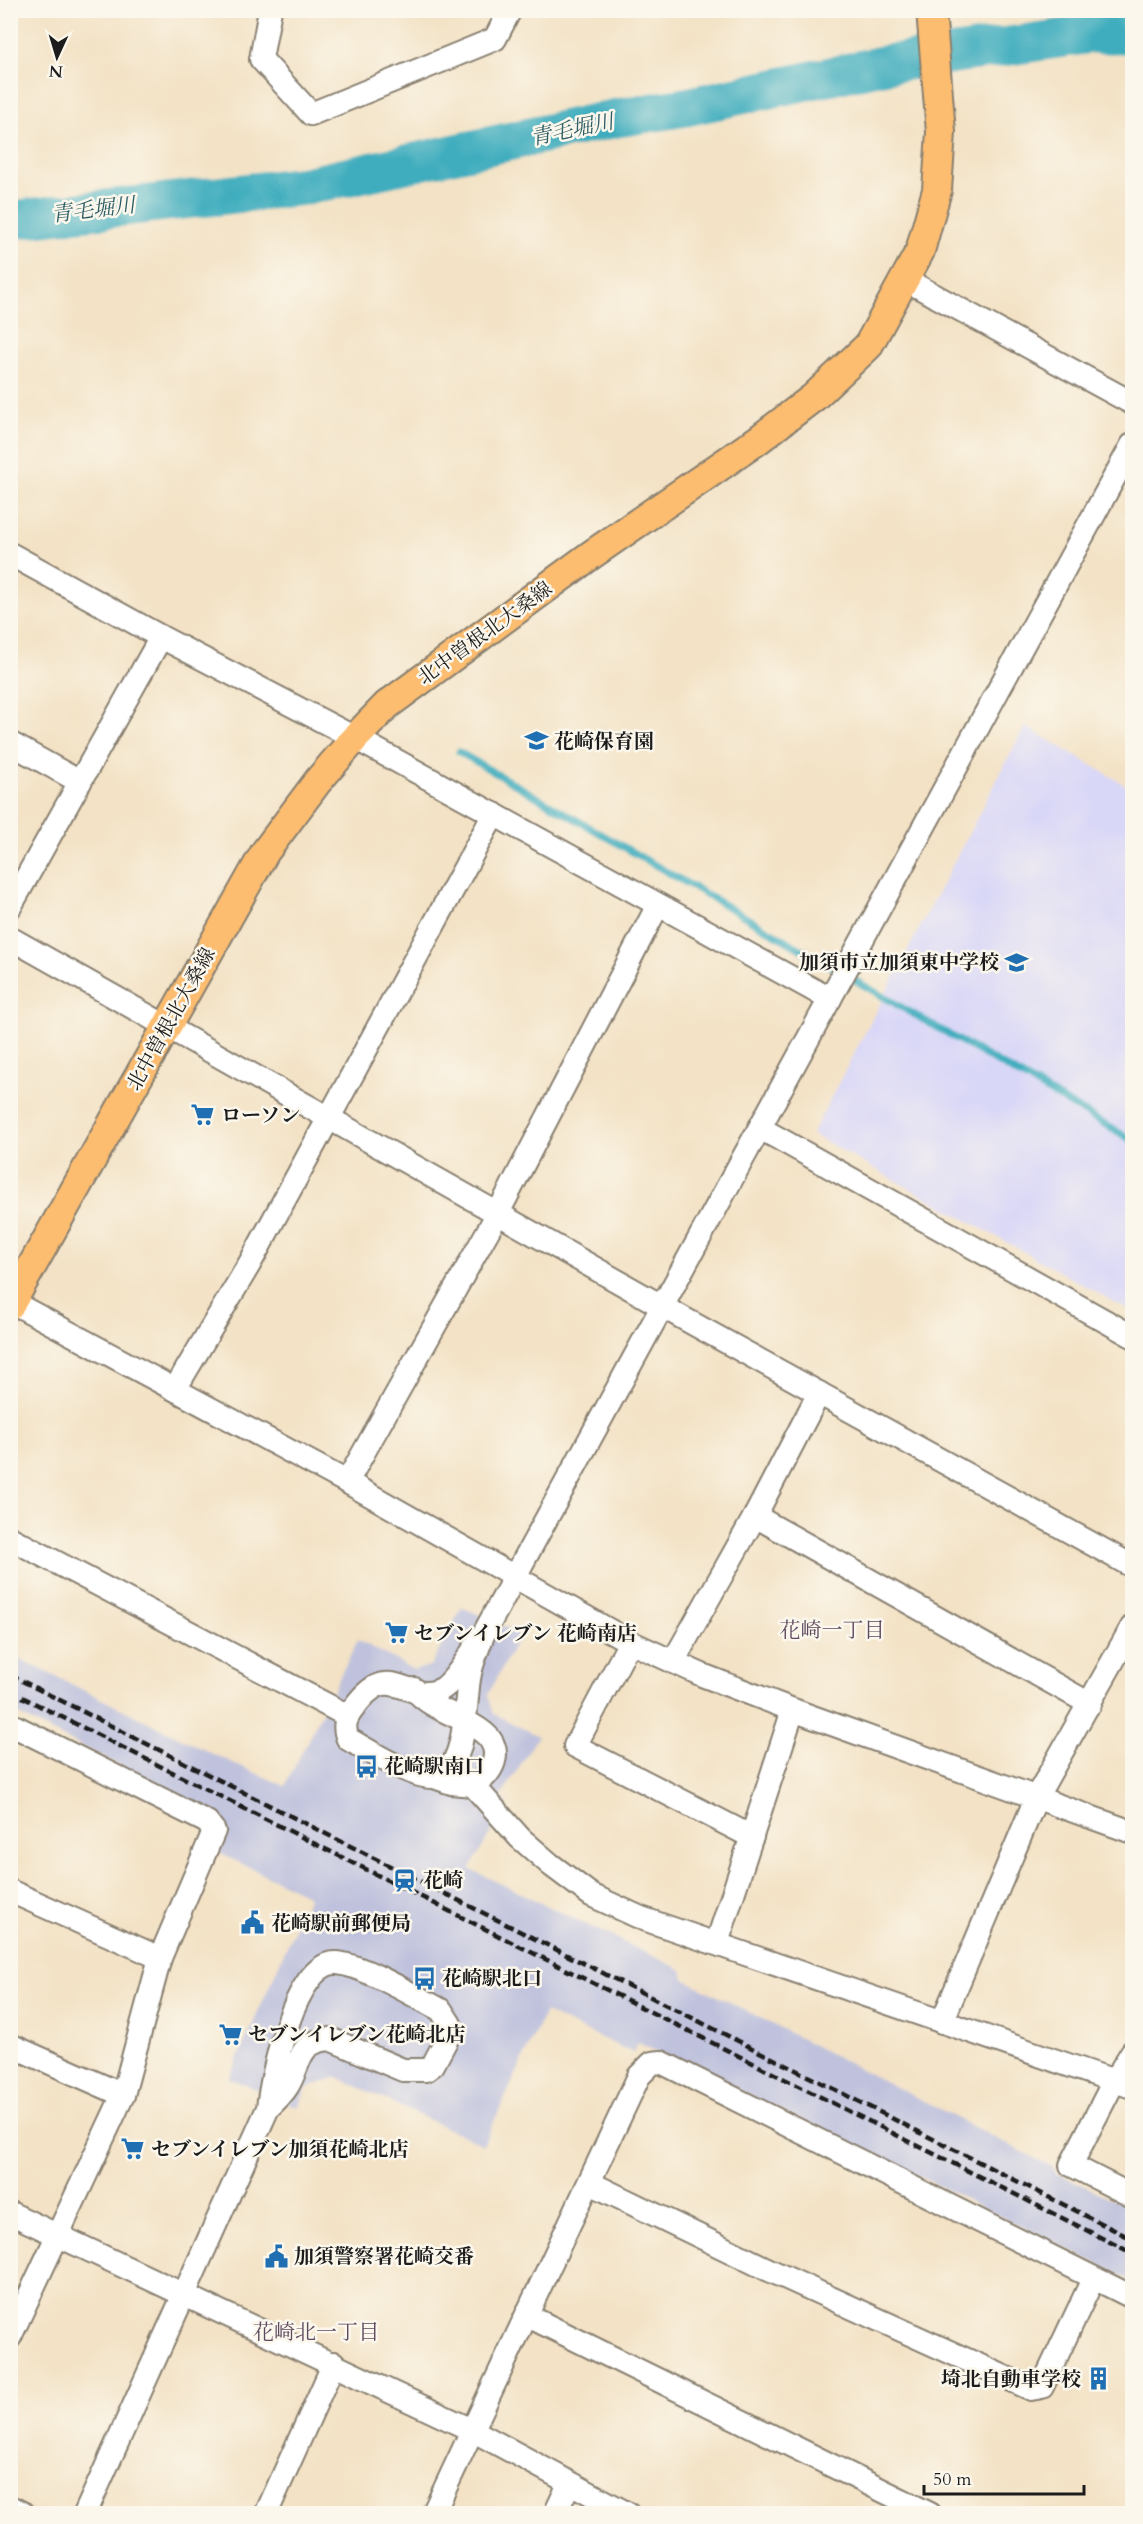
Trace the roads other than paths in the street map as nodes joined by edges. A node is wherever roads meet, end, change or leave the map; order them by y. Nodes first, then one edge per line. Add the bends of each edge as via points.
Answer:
1 (270, 10) edge
2 (510, 10) edge
3 (931, 17) edge
4 (906, 280) junction
5 (1132, 403) edge
6 (1132, 445) edge
7 (10, 554) edge
8 (160, 637) junction
9 (355, 738) junction
10 (10, 743) edge
11 (80, 782) junction
12 (494, 814) junction
13 (658, 905) junction
14 (10, 907) edge
15 (10, 938) edge
16 (830, 999) junction
17 (167, 1026) junction
18 (328, 1117) junction
19 (760, 1128) junction
20 (498, 1213) junction
21 (11, 1302) edge
22 (663, 1306) junction
23 (1132, 1336) edge
24 (176, 1389) junction
25 (819, 1393) junction
26 (347, 1482) junction
27 (754, 1516) junction
28 (10, 1538) edge
29 (1132, 1566) edge
30 (514, 1577) junction
31 (1132, 1627) edge
32 (483, 1635) junction
33 (630, 1642) junction
34 (673, 1662) junction
35 (414, 1689) junction
36 (1090, 1704) junction
37 (793, 1710) junction
38 (348, 1716) junction
39 (465, 1722) junction
40 (10, 1724) edge
41 (434, 1778) junction
42 (474, 1785) junction
43 (1037, 1796) junction
44 (1132, 1832) edge
45 (752, 1837) junction
46 (10, 1891) edge
47 (717, 1943) junction
48 (160, 1958) junction
49 (942, 2022) junction
50 (10, 2045) edge
51 (1132, 2052) edge
52 (1123, 2084) edge
53 (123, 2095) junction
54 (268, 2108) junction
55 (590, 2183) junction
56 (1132, 2196) edge
57 (10, 2213) edge
58 (58, 2235) junction
59 (1093, 2279) junction
60 (184, 2293) junction
61 (1132, 2297) edge
62 (528, 2316) junction
63 (10, 2337) edge
64 (334, 2363) junction
65 (474, 2431) junction
66 (569, 2484) junction
67 (10, 2507) edge
68 (24, 2514) edge
69 (85, 2514) edge
70 (266, 2514) edge
71 (433, 2514) edge
72 (555, 2514) edge
73 (628, 2514) edge
74 (930, 2514) edge

1 - 2 street via 261,59 311,114 495,39
3 - 4 main road, 北中曽根北大桑線 via 941,132 937,190 920,251
4 - 5 street
4 - 9 main road, 北中曽根北大桑線 via 868,346 814,396 387,705
6 - 16 street
7 - 8 street
8 - 9 street
8 - 11 street
9 - 12 street
9 - 17 main road, 北中曽根北大桑線 via 265,852
10 - 11 street
11 - 14 street
12 - 13 street
12 - 18 street
13 - 16 street
13 - 20 street
15 - 17 street
16 - 19 street
17 - 18 street
17 - 21 main road, 北中曽根北大桑線
18 - 20 street
18 - 24 street via 250,1263
19 - 22 street
19 - 23 street
20 - 22 street
20 - 26 street
21 - 24 street
22 - 25 street
22 - 30 street
24 - 26 street
25 - 27 street
25 - 29 street
26 - 30 street
27 - 34 street
27 - 36 street
28 - 38 street
30 - 32 street
30 - 33 street
31 - 36 street
32 - 35 street via 449,1683 432,1692
32 - 39 street via 469,1678
33 - 34 street
33 - 45 street via 576,1746
34 - 37 street
35 - 38 street via 391,1682 378,1685 367,1692
35 - 39 street via 424,1700
36 - 43 street
37 - 43 street
37 - 45 street
38 - 41 street via 344,1729 348,1739 417,1774
39 - 41 street via 457,1754 447,1771
39 - 42 street via 486,1734 495,1751 491,1771
40 - 48 street via 212,1826 213,1839
41 - 42 street
42 - 47 street via 520,1838 591,1895 641,1918
43 - 44 street
43 - 49 street
45 - 47 street
46 - 48 street
47 - 49 street
48 - 53 street
49 - 52 street
50 - 53 street
51 - 52 street
52 - 56 street via 1071,2165
53 - 58 street
54 - 54 street via 270,2084 294,2008 306,1983 323,1966 338,1963 357,1969 447,2016 450,2032 433,2065 426,2070 403,2070 330,2039 308,2044 287,2088
54 - 60 street
55 - 59 street via 1030,2389 1041,2387
55 - 59 street via 639,2076 652,2063 661,2062
55 - 62 street
57 - 58 street
58 - 60 street
58 - 63 street
59 - 61 street
60 - 64 street
60 - 69 street
62 - 65 street
62 - 74 street
64 - 65 street
64 - 70 street
65 - 66 street
65 - 71 street
66 - 72 street
66 - 73 street
67 - 68 street

